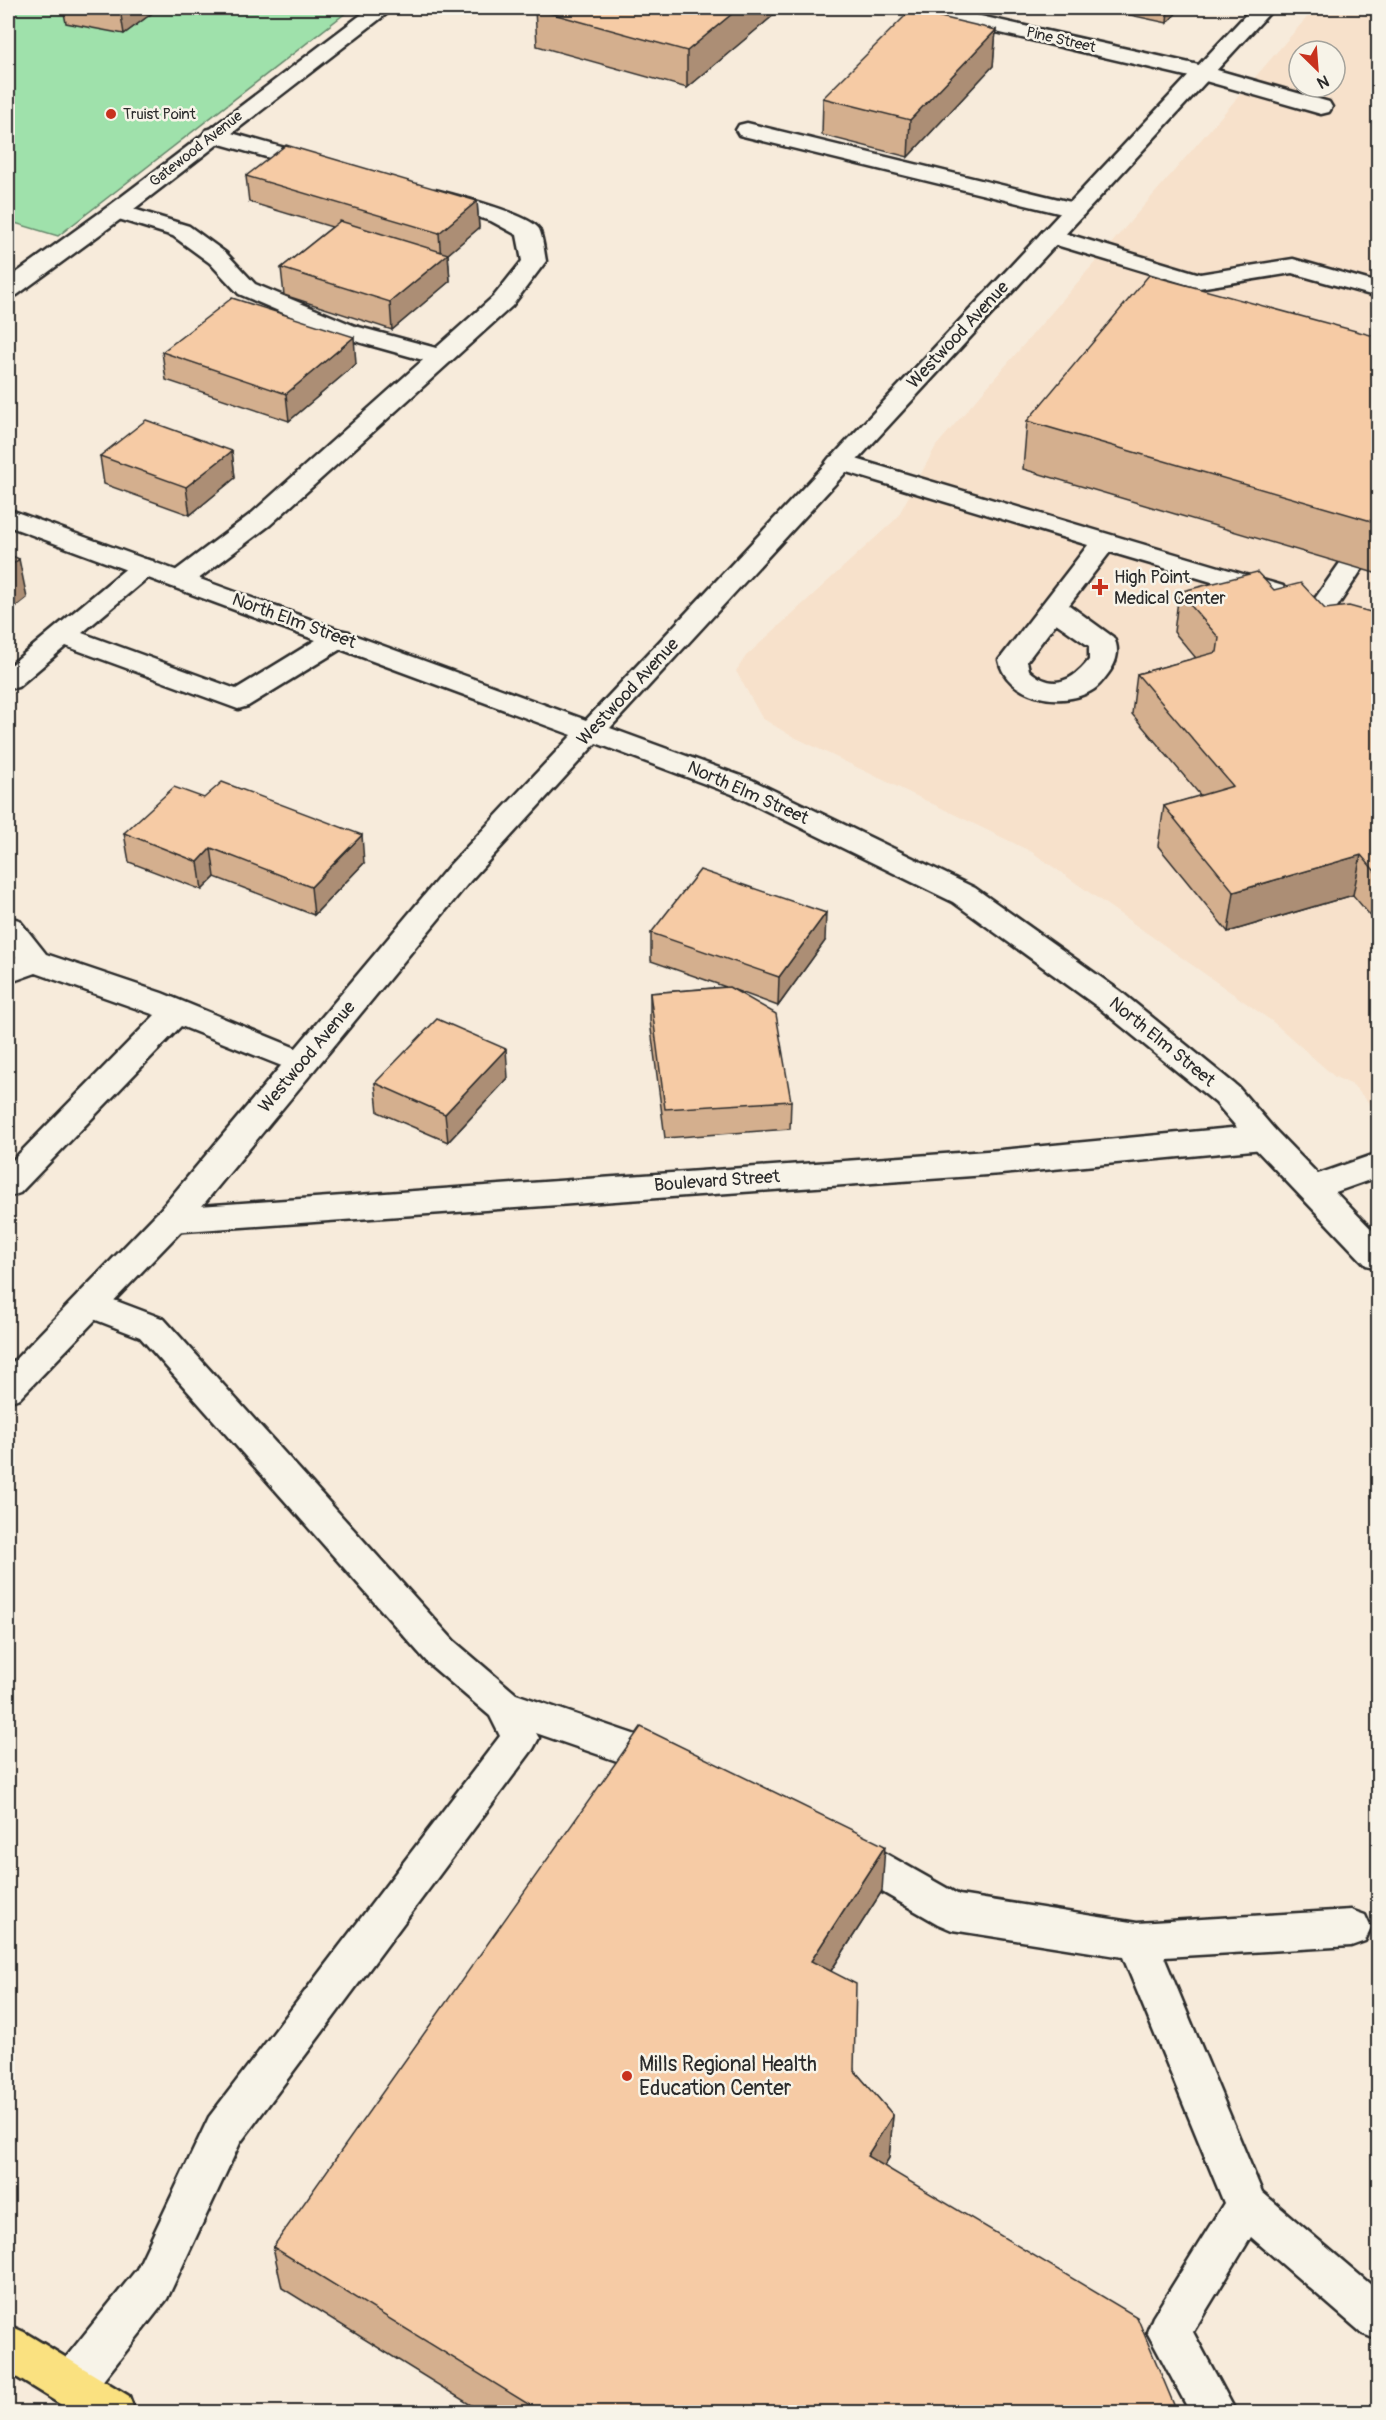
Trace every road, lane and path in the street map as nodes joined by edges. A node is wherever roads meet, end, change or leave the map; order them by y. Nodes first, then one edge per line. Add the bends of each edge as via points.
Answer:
1 (205, 8) edge
2 (210, 8) edge
3 (384, 8) edge
4 (919, 8) edge
5 (1263, 8) edge
6 (1203, 73) junction
7 (1321, 107) dead end
8 (747, 130) dead end
9 (213, 135) junction
10 (339, 170) edge
11 (419, 193) edge
12 (1075, 210) junction
13 (117, 211) junction
14 (1051, 236) junction
15 (8, 290) edge
16 (1378, 290) edge
17 (441, 357) junction
18 (839, 462) junction
19 (8, 517) edge
20 (1105, 541) junction
21 (1351, 566) edge
22 (144, 567) junction
23 (180, 580) junction
24 (1055, 606) dead end
25 (62, 635) junction
26 (339, 638) junction
27 (8, 681) edge
28 (592, 730) junction
29 (8, 927) edge
30 (35, 961) junction
31 (8, 973) edge
32 (176, 1012) junction
33 (302, 1063) junction
34 (1263, 1137) junction
35 (1378, 1165) edge
36 (8, 1185) edge
37 (1313, 1188) junction
38 (171, 1220) junction
39 (1378, 1256) edge
40 (90, 1304) junction
41 (8, 1389) edge
42 (503, 1705) junction
43 (702, 1774) edge
44 (817, 1836) edge
45 (1351, 1928) dead end
46 (1137, 1941) junction
47 (1246, 2206) junction
48 (1377, 2318) edge
49 (8, 2347) edge
50 (71, 2386) junction
51 (113, 2412) edge
52 (1214, 2412) edge

1 - 2 path
3 - 9 street, Gatewood Avenue
4 - 6 street, Pine Street
5 - 6 street, Westwood Avenue
6 - 7 street, Pine Street
6 - 12 street, Westwood Avenue
8 - 12 street
9 - 10 street
9 - 13 street, Gatewood Avenue
11 - 17 street via 499,216 528,231 534,261 503,301
12 - 14 street, Westwood Avenue
13 - 15 street, Gatewood Avenue
13 - 17 street via 181,231 218,258 247,289 346,332
14 - 16 street via 1199,280 1293,266
14 - 18 street, Westwood Avenue
17 - 23 street via 261,519
18 - 20 street
18 - 28 street, Westwood Avenue
19 - 22 street, North Elm Street
20 - 21 street via 1270,591 1330,614
20 - 24 street
22 - 23 street, North Elm Street
22 - 25 street
23 - 26 street, North Elm Street
25 - 26 street via 238,700
25 - 27 street
26 - 28 street, North Elm Street
28 - 33 street, Westwood Avenue via 459,874
28 - 34 street, North Elm Street via 742,787 964,895 1109,999 1227,1095
29 - 30 street
30 - 31 street
30 - 32 street
32 - 33 street
32 - 36 street
33 - 38 street, Westwood Avenue
34 - 37 street, North Elm Street
34 - 38 street, Boulevard Street via 1001,1162
35 - 37 street
37 - 39 street, North Elm Street
38 - 40 street, Westwood Avenue
40 - 41 street, Westwood Avenue
40 - 42 street via 152,1328 441,1652
42 - 43 street
42 - 50 street via 520,1738 224,2131 152,2284
44 - 46 street via 952,1912
45 - 46 street
46 - 47 street
47 - 48 street
47 - 52 street via 1169,2332
49 - 50 main road
50 - 51 main road

